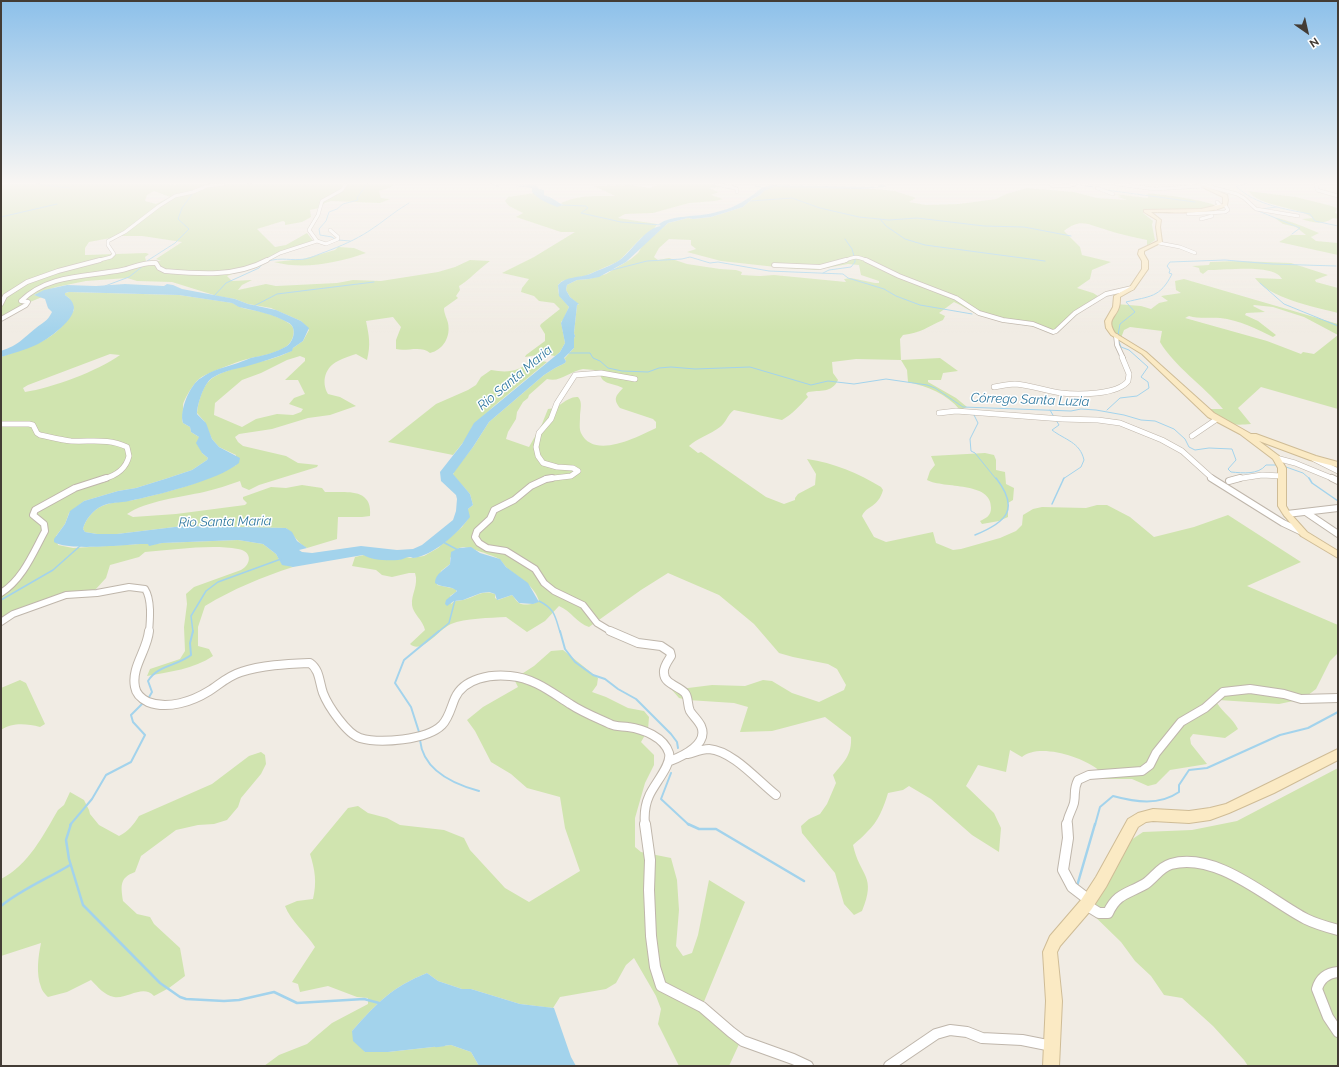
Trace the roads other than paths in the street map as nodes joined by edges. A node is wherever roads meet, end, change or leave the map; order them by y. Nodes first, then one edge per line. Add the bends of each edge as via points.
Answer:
1 (122, 234) edge
2 (312, 234) edge
3 (334, 234) edge
4 (1160, 234) edge
5 (317, 241) junction
6 (1159, 243) junction
7 (326, 244) junction
8 (301, 246) junction
9 (1195, 253) dead end
10 (774, 266) dead end
11 (1132, 288) junction
12 (1, 304) edge
13 (1, 319) edge
14 (1116, 336) junction
15 (635, 379) dead end
16 (994, 387) dead end
17 (939, 413) dead end
18 (1217, 420) junction
19 (1, 424) edge
20 (1243, 432) junction
21 (1192, 436) dead end
22 (1276, 458) junction
23 (1313, 458) junction
24 (1338, 466) edge
25 (1338, 471) edge
26 (1282, 476) junction
27 (1229, 481) dead end
28 (1338, 481) edge
29 (1338, 508) edge
30 (1307, 513) junction
31 (1286, 514) junction
32 (1302, 532) junction
33 (1338, 534) edge
34 (1338, 554) edge
35 (1, 593) edge
36 (1, 622) edge
37 (1338, 698) edge
38 (1338, 754) edge
39 (683, 756) junction
40 (670, 762) junction
41 (776, 795) dead end
42 (1087, 903) junction
43 (1338, 930) edge
44 (1338, 972) edge
45 (1338, 1032) edge
46 (1052, 1046) junction
47 (808, 1066) edge
48 (889, 1066) edge
49 (1051, 1066) edge

1 - 12 street via 108,241 114,254 110,257 27,282 5,296
2 - 5 street
3 - 7 street via 339,238
4 - 6 street
5 - 7 street
5 - 8 street
6 - 9 street
6 - 11 street via 1142,250 1146,266
7 - 8 street
8 - 13 street via 280,253 256,266 229,272 206,274 165,271 158,268 156,263 150,263 123,270 74,276 33,289 21,301 28,302 26,305
10 - 11 street via 818,267 842,262 853,256 860,257 899,276 956,298 984,315 1033,324 1054,332 1075,313 1106,294
11 - 14 street via 1116,298 1116,307 1108,321 1109,328
14 - 16 street via 1130,379 1121,387 1087,394 1060,393 1014,384
14 - 18 street via 1144,353
15 - 39 street via 601,373 576,376 540,433 536,447 543,463 573,468 578,471 577,473 546,479 531,486 514,500 494,510 475,537 487,548 506,551 535,569 544,583 554,591 583,605 596,623 608,631 638,643 661,646 670,652 671,656 664,668 664,674 667,680 684,693 690,712 702,731 697,744
17 - 32 street via 956,411 1062,420 1098,420 1126,425 1187,454 1220,485
18 - 20 street
18 - 21 street
19 - 35 street via 29,424 33,425 36,433 40,435 65,440 117,442 129,450 127,462 117,474 77,487 35,510 33,515 44,524 45,530 20,576
20 - 22 street
20 - 23 street
22 - 26 street via 1282,468
22 - 28 street
23 - 24 street
23 - 25 street
26 - 27 street via 1252,476
26 - 31 street via 1282,506
29 - 30 street
30 - 31 street
30 - 33 street
31 - 32 street
32 - 34 street
36 - 40 street via 13,614 66,595 141,587 148,596 149,627 147,643 135,669 135,686 140,697 153,704 176,704 191,700 235,674 246,671 310,664 316,668 322,692 329,706 353,735 366,740 390,739 422,734 437,728 446,721 458,693 466,685 489,677 513,676 546,687 580,710 613,725 638,729 653,735 669,750
37 - 42 street via 1301,700 1284,694 1250,689 1223,692 1205,708 1181,722 1147,768 1135,772 1089,775 1078,780 1074,789 1074,803 1067,820 1068,838 1063,870 1072,887
38 - 42 street via 1229,808 1189,817 1153,815 1132,823 1108,870
39 - 40 street
39 - 41 street via 705,749 723,752
40 - 47 street via 650,795 644,818 650,857 648,881 652,952 658,982 664,988 698,1004 744,1041
42 - 43 street via 1102,915 1106,914 1119,895 1144,884 1172,863 1189,862 1239,879 1262,890 1305,919
42 - 46 street via 1055,941 1050,952 1054,1001
44 - 45 street via 1322,977 1317,989 1328,1017
46 - 48 street via 1011,1039 982,1038 950,1030 936,1034
46 - 49 street

